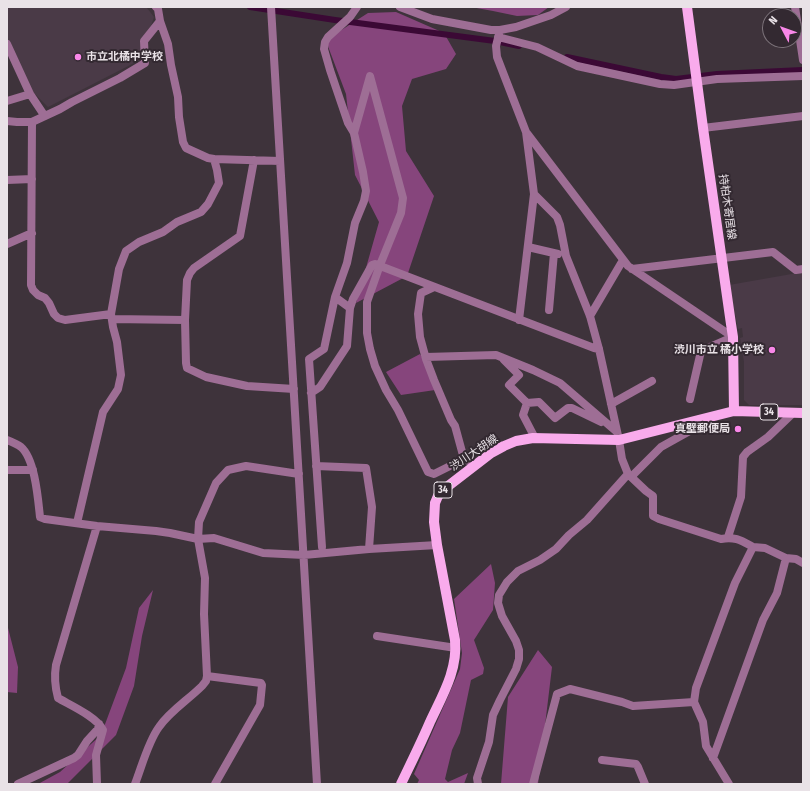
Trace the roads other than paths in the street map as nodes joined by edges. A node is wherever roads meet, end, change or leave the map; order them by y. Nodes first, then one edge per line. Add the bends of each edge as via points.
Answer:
1 (156, 7) edge
2 (271, 7) edge
3 (357, 7) edge
4 (400, 7) edge
5 (566, 7) edge
6 (687, 7) edge
7 (795, 7) edge
8 (160, 21) junction
9 (498, 38) junction
10 (7, 44) edge
11 (803, 60) edge
12 (803, 76) edge
13 (696, 78) junction
14 (30, 94) junction
15 (7, 101) edge
16 (44, 115) junction
17 (803, 116) edge
18 (7, 121) edge
19 (32, 122) junction
20 (703, 128) junction
21 (526, 132) junction
22 (354, 134) junction
23 (214, 159) junction
24 (254, 160) junction
25 (280, 161) junction
26 (32, 179) junction
27 (7, 180) edge
28 (534, 194) junction
29 (32, 232) junction
30 (7, 244) edge
31 (528, 247) junction
32 (554, 253) junction
33 (566, 256) junction
34 (722, 258) junction
35 (623, 260) junction
36 (380, 265) junction
37 (632, 269) junction
38 (803, 269) edge
39 (434, 287) junction
40 (335, 297) junction
41 (350, 308) junction
42 (549, 310) dead end
43 (112, 316) junction
44 (590, 316) junction
45 (185, 320) junction
46 (520, 320) junction
47 (733, 337) junction
48 (599, 349) junction
49 (426, 357) junction
50 (501, 357) junction
51 (652, 381) dead end
52 (294, 389) junction
53 (311, 393) junction
54 (690, 399) dead end
55 (527, 403) junction
56 (611, 404) junction
57 (734, 411) junction
58 (798, 413) edge
59 (604, 420) junction
60 (698, 420) junction
61 (618, 436) junction
62 (535, 438) junction
63 (7, 440) edge
64 (464, 459) junction
65 (476, 464) junction
66 (316, 466) junction
67 (7, 470) edge
68 (33, 470) junction
69 (299, 474) junction
70 (630, 476) junction
71 (77, 523) junction
72 (97, 526) junction
73 (728, 537) junction
74 (198, 539) junction
75 (437, 545) junction
76 (322, 547) dead end
77 (753, 547) junction
78 (369, 549) junction
79 (304, 555) junction
80 (786, 558) junction
81 (803, 563) edge
82 (376, 636) dead end
83 (456, 648) junction
84 (207, 676) junction
85 (694, 702) junction
86 (99, 724) junction
87 (713, 758) junction
88 (602, 760) dead end
89 (18, 784) edge
90 (97, 784) edge
91 (135, 784) edge
92 (215, 784) edge
93 (317, 784) edge
94 (401, 784) edge
95 (478, 784) edge
96 (533, 784) edge
97 (646, 784) edge
98 (729, 784) edge

1 - 8 street
2 - 25 street
3 - 22 street via 350,17 328,36 324,49 348,124
4 - 9 street via 432,19 491,30
5 - 9 street via 516,27
6 - 13 main road, 持柏木寄居線
7 - 11 street
8 - 16 street via 144,41 145,63
8 - 23 street via 168,44 183,142 186,148
9 - 13 street via 537,47 577,66 660,84 674,85
9 - 21 street via 498,57
10 - 14 street
12 - 13 street
13 - 20 main road, 持柏木寄居線
14 - 15 street
14 - 16 street
16 - 19 street
17 - 20 street
18 - 19 street
19 - 26 street
20 - 34 main road, 持柏木寄居線
21 - 28 street
21 - 35 street
22 - 36 street via 370,76 403,198 402,213
22 - 40 street via 366,191
23 - 24 street
23 - 43 street via 219,184 201,212 138,242 126,251 119,269
24 - 25 street
24 - 45 street via 240,236 190,273 187,280
25 - 52 street
26 - 27 street
26 - 29 street
28 - 31 street
28 - 33 street via 557,217
29 - 30 street
29 - 43 street via 31,285 38,295 49,302 54,314 65,320
31 - 32 street
31 - 46 street
32 - 33 street
32 - 42 street
33 - 44 street
34 - 37 street
34 - 38 street via 773,252 796,270
34 - 47 main road, 持柏木寄居線
35 - 37 street
35 - 44 street
36 - 39 street
36 - 41 street via 372,265
36 - 64 street via 367,302 366,316 367,333 375,366 428,472 434,474
37 - 47 street
39 - 46 street
39 - 49 street via 421,293 418,314 420,337
40 - 41 street
40 - 53 street via 324,349 309,359
41 - 53 street via 347,346 320,387
43 - 45 street
43 - 71 street via 120,363 120,384 103,412
44 - 48 street
45 - 52 street via 188,368 206,377 247,386
46 - 48 street
47 - 54 street via 701,351
47 - 57 main road, 持柏木寄居線
48 - 56 street
49 - 50 street
49 - 64 street via 455,426
50 - 55 street via 520,375 509,385
50 - 59 street via 560,383
51 - 56 street
52 - 69 street
53 - 66 street
55 - 59 street via 539,402 555,418 568,408 572,408 601,422
55 - 62 street via 523,415
56 - 61 street
57 - 58 main road, 渋川大胡線 / 34
57 - 60 main road, 渋川大胡線 / 34
58 - 73 street via 743,457 741,497
59 - 61 street
60 - 61 main road, 渋川大胡線 / 34
60 - 70 street via 695,428 661,447
61 - 62 main road, 渋川大胡線 / 34
61 - 70 street via 622,459
62 - 65 main road, 渋川大胡線 / 34 via 504,446
63 - 68 street via 22,448
64 - 65 street
65 - 75 main road, 渋川大胡線 / 34 via 438,496 434,522
66 - 76 street
66 - 78 street via 366,468 372,507
67 - 68 street
68 - 71 street via 40,517
69 - 74 street via 246,466 228,470 216,483 199,522
69 - 79 street
70 - 73 street via 653,496 653,516 721,538
70 - 95 street via 556,549 518,571 499,595 498,603 502,616 516,641 519,659 494,715 489,742 477,778
71 - 72 street
72 - 74 street via 156,531
72 - 86 street via 56,665 55,683 58,698
73 - 77 street
74 - 79 street via 220,539 263,553
74 - 84 street via 205,578
75 - 78 street
75 - 83 main road, 渋川大胡線 / 34
77 - 80 street via 765,548
77 - 85 street via 724,611 696,688
78 - 79 street
79 - 93 street
80 - 81 street
80 - 87 street via 777,593 763,620
82 - 83 street
83 - 94 main road, 渋川大胡線 / 34 via 454,666 445,689
84 - 91 street via 202,686 158,728
84 - 92 street via 262,685 260,705
85 - 87 street via 702,722 706,746
85 - 96 street via 634,706 570,689 557,694
86 - 89 street via 98,729 74,758
86 - 90 street via 102,730 96,755
87 - 98 street
88 - 97 street via 636,764

